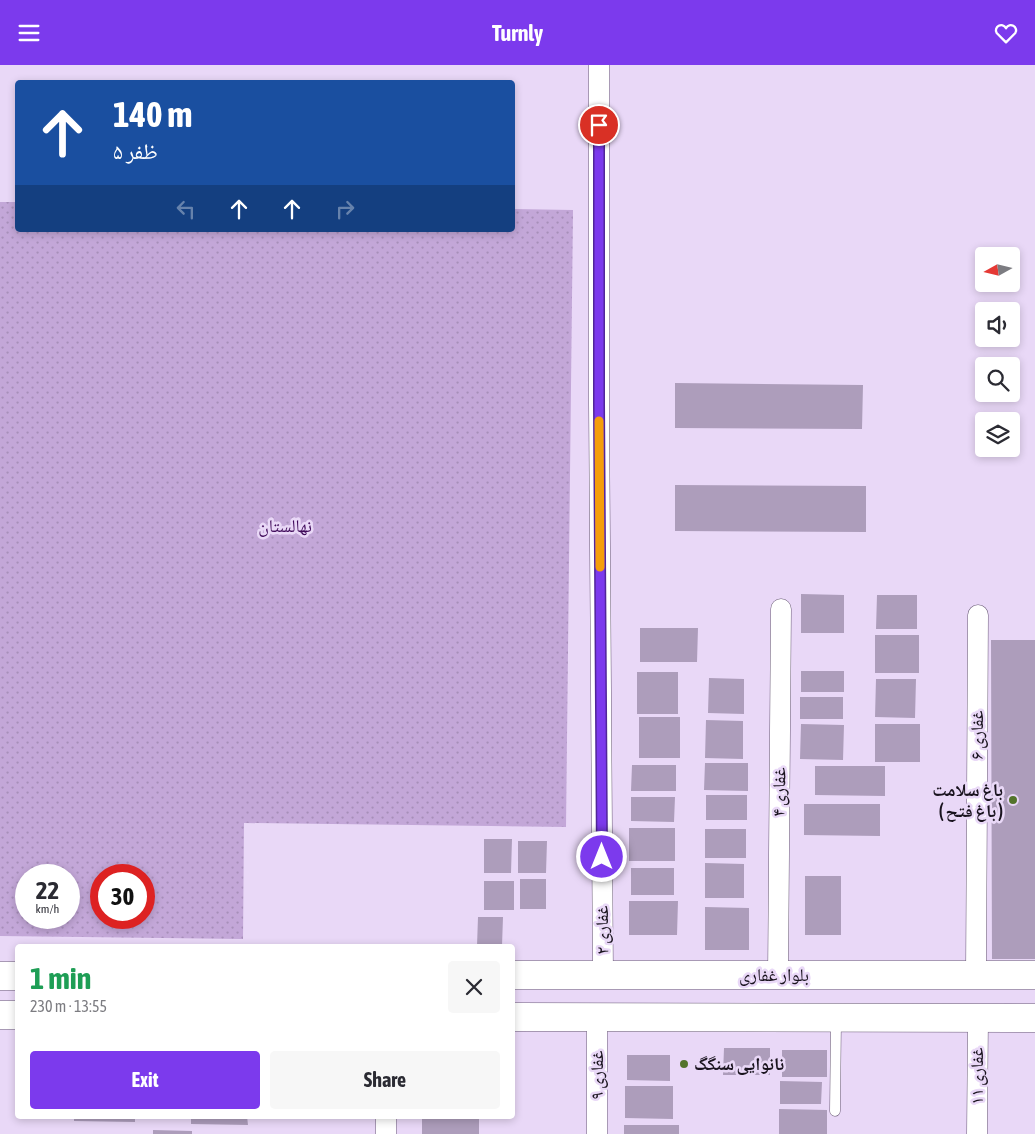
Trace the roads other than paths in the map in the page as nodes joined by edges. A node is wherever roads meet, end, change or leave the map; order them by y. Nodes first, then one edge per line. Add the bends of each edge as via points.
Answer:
1 (599, 65) edge
2 (781, 609) dead end
3 (978, 615) dead end
4 (515, 975) edge
5 (603, 975) junction
6 (976, 975) junction
7 (1035, 975) edge
8 (0, 976) edge
9 (15, 976) edge
10 (778, 976) junction
11 (0, 1015) edge
12 (15, 1015) edge
13 (515, 1017) edge
14 (597, 1017) junction
15 (836, 1018) junction
16 (978, 1018) junction
17 (1035, 1018) edge
18 (835, 1111) dead end
19 (386, 1119) edge
20 (386, 1134) edge
21 (597, 1134) edge
22 (978, 1134) edge

1 - 5 street, غفاری ۲
2 - 10 street, غفاری ۴
3 - 6 street, غفاری ۶
4 - 5 main road, بلوار غفاری
5 - 10 main road, بلوار غفاری
6 - 7 main road, بلوار غفاری
6 - 10 main road, بلوار غفاری
8 - 9 main road
11 - 12 main road
13 - 14 main road
14 - 15 main road
14 - 21 street, غفاری ۹
15 - 16 main road
15 - 18 lane
16 - 17 main road
16 - 22 street, غفاری ۱۱
19 - 20 street

